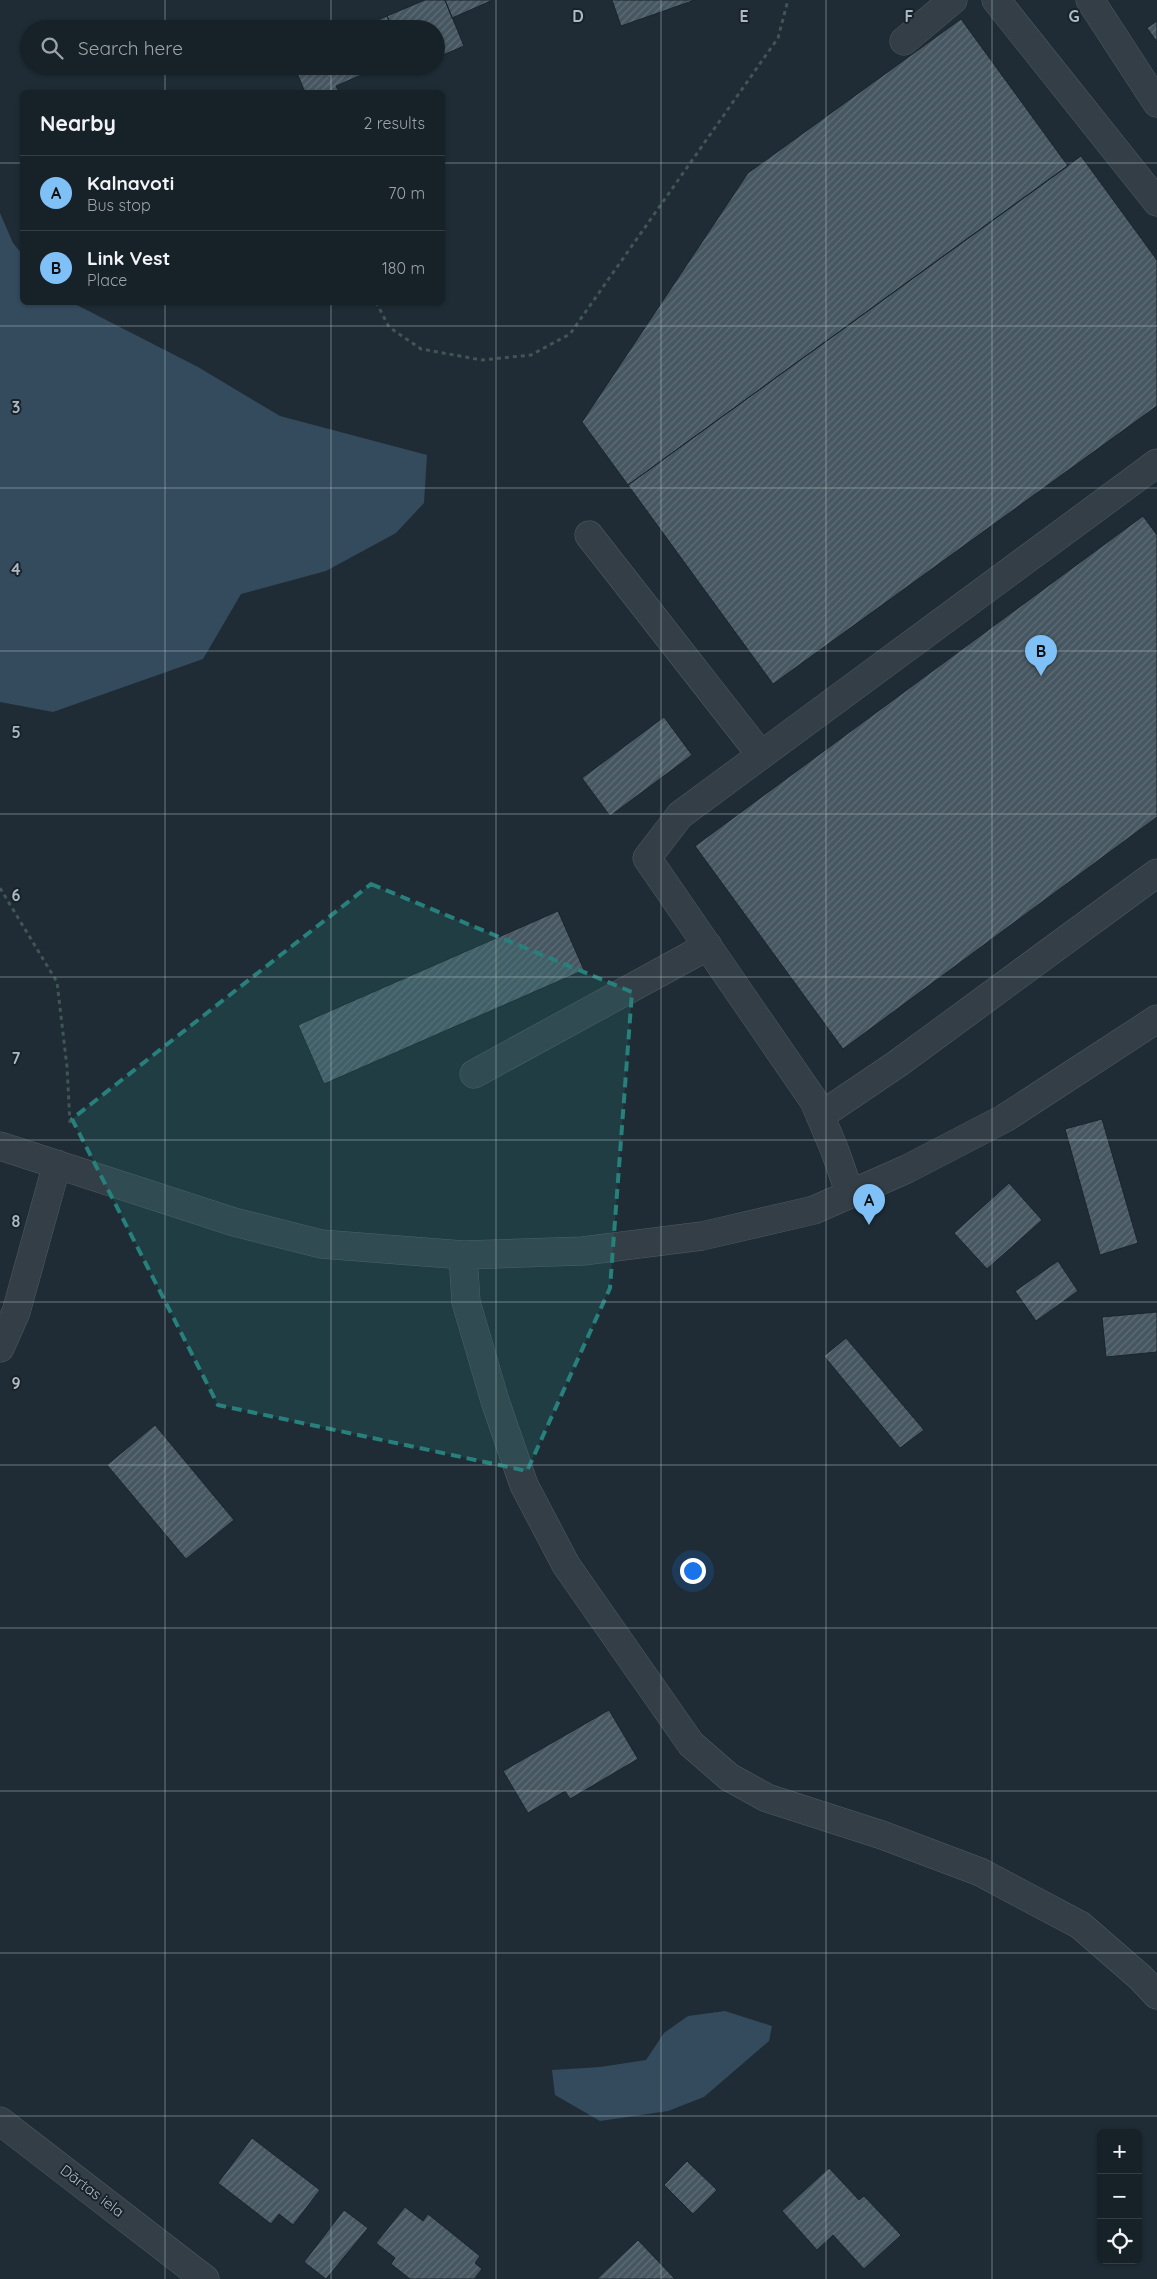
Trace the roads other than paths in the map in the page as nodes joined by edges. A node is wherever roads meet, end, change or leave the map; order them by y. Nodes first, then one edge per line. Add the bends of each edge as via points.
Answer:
1 (953, 0) edge
2 (996, 0) edge
3 (1090, 0) edge
4 (904, 41) dead end
5 (1157, 103) edge
6 (1157, 202) edge
7 (1157, 463) edge
8 (589, 535) dead end
9 (761, 755) junction
10 (1157, 873) edge
11 (708, 946) junction
12 (1157, 1019) edge
13 (474, 1074) dead end
14 (820, 1116) junction
15 (0, 1146) edge
16 (57, 1164) junction
17 (850, 1194) junction
18 (463, 1255) junction
19 (0, 1348) edge
20 (1157, 1995) edge
21 (0, 2121) edge
22 (177, 2270) edge
23 (205, 2279) edge

1 - 4 street
2 - 6 street
3 - 5 street
7 - 9 street
8 - 9 street
9 - 11 street via 680,815 647,858
10 - 14 street via 897,1064
11 - 13 street
11 - 14 street via 814,1101
12 - 17 street via 1005,1118 907,1169
14 - 17 street
15 - 16 street
16 - 18 street via 234,1222 321,1244
16 - 19 street via 16,1312
17 - 18 street via 814,1210 702,1236 583,1251
18 - 20 street via 466,1302 524,1485 566,1565 691,1744 729,1778 767,1798 882,1835 980,1872 1080,1925
21 - 22 street, Dārtas iela
22 - 23 street, Dārtas iela

